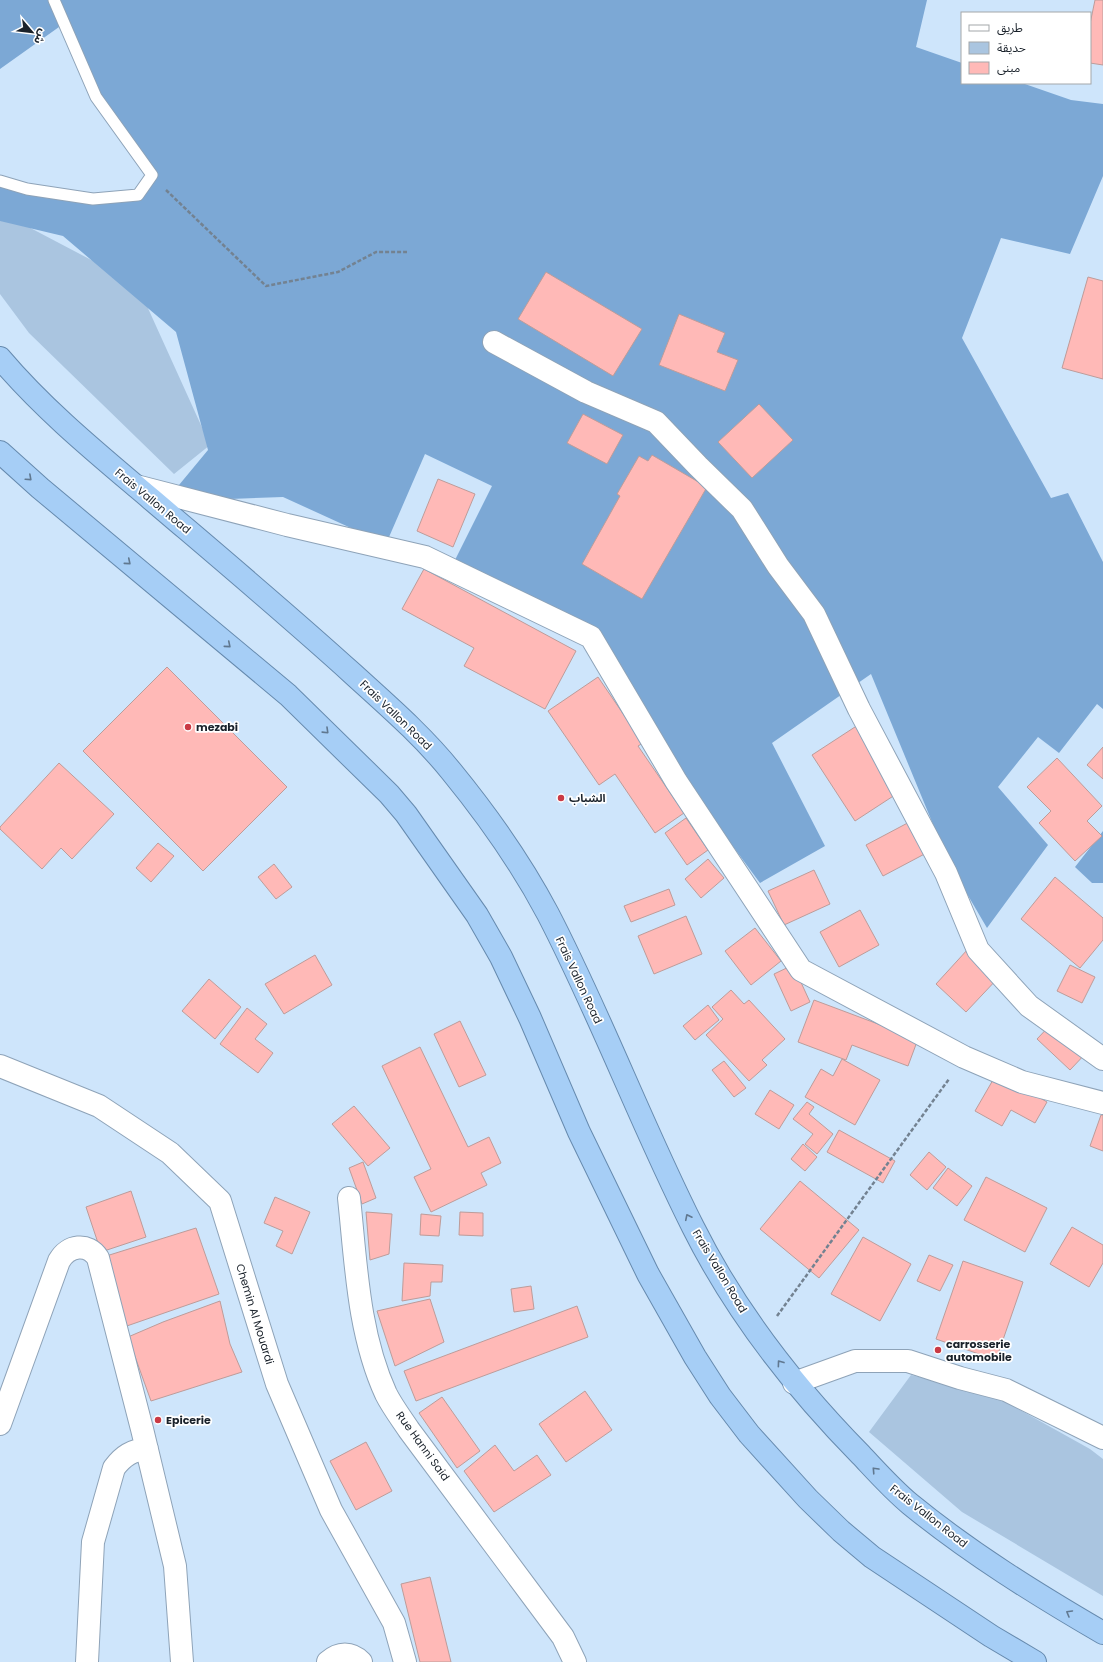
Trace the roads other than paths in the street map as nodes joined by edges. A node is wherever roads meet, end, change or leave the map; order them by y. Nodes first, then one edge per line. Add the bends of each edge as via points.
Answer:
1 (54, 0) edge
2 (0, 181) edge
3 (494, 342) dead end
4 (0, 358) edge
5 (0, 452) edge
6 (136, 486) junction
7 (1103, 1059) edge
8 (0, 1066) edge
9 (1103, 1103) edge
10 (349, 1198) dead end
11 (794, 1383) junction
12 (0, 1424) edge
13 (1103, 1438) edge
14 (147, 1448) junction
15 (1103, 1633) edge
16 (87, 1662) edge
17 (182, 1662) edge
18 (328, 1662) edge
19 (361, 1662) edge
20 (405, 1662) edge
21 (575, 1662) edge
22 (1035, 1662) edge

1 - 2 lane via 96,97 152,175 138,195 93,199 27,189
3 - 7 street via 586,392 656,422 742,509 778,566 814,614 859,709 946,873 978,950 1029,1006
4 - 6 highway, Frais Vallon Road via 62,423
5 -> 22 highway via 288,695 389,794 421,834 477,915 501,957 579,1132 648,1274 720,1396 749,1434 841,1531 902,1578
6 - 9 street via 425,557 591,637 676,781 801,970 964,1057 1022,1082
11 -> 6 highway, Frais Vallon Road via 735,1300 694,1231 546,909 489,820 420,736 312,637
8 - 20 street, Chemin Al Mouardi via 99,1106 170,1153 220,1201 277,1384 330,1510 394,1623
10 - 21 street, Rue Hanni Said via 361,1310 372,1356 386,1394 409,1430 563,1637
11 - 13 street via 855,1361 908,1362 1006,1390
15 -> 11 highway, Frais Vallon Road via 1017,1582 907,1501 834,1428
12 - 14 street via 59,1261 68,1250 83,1247 92,1251 98,1258
14 - 16 street via 132,1452 114,1468 93,1542
14 - 17 street via 175,1566
18 - 19 street via 337,1656 347,1654 353,1655

